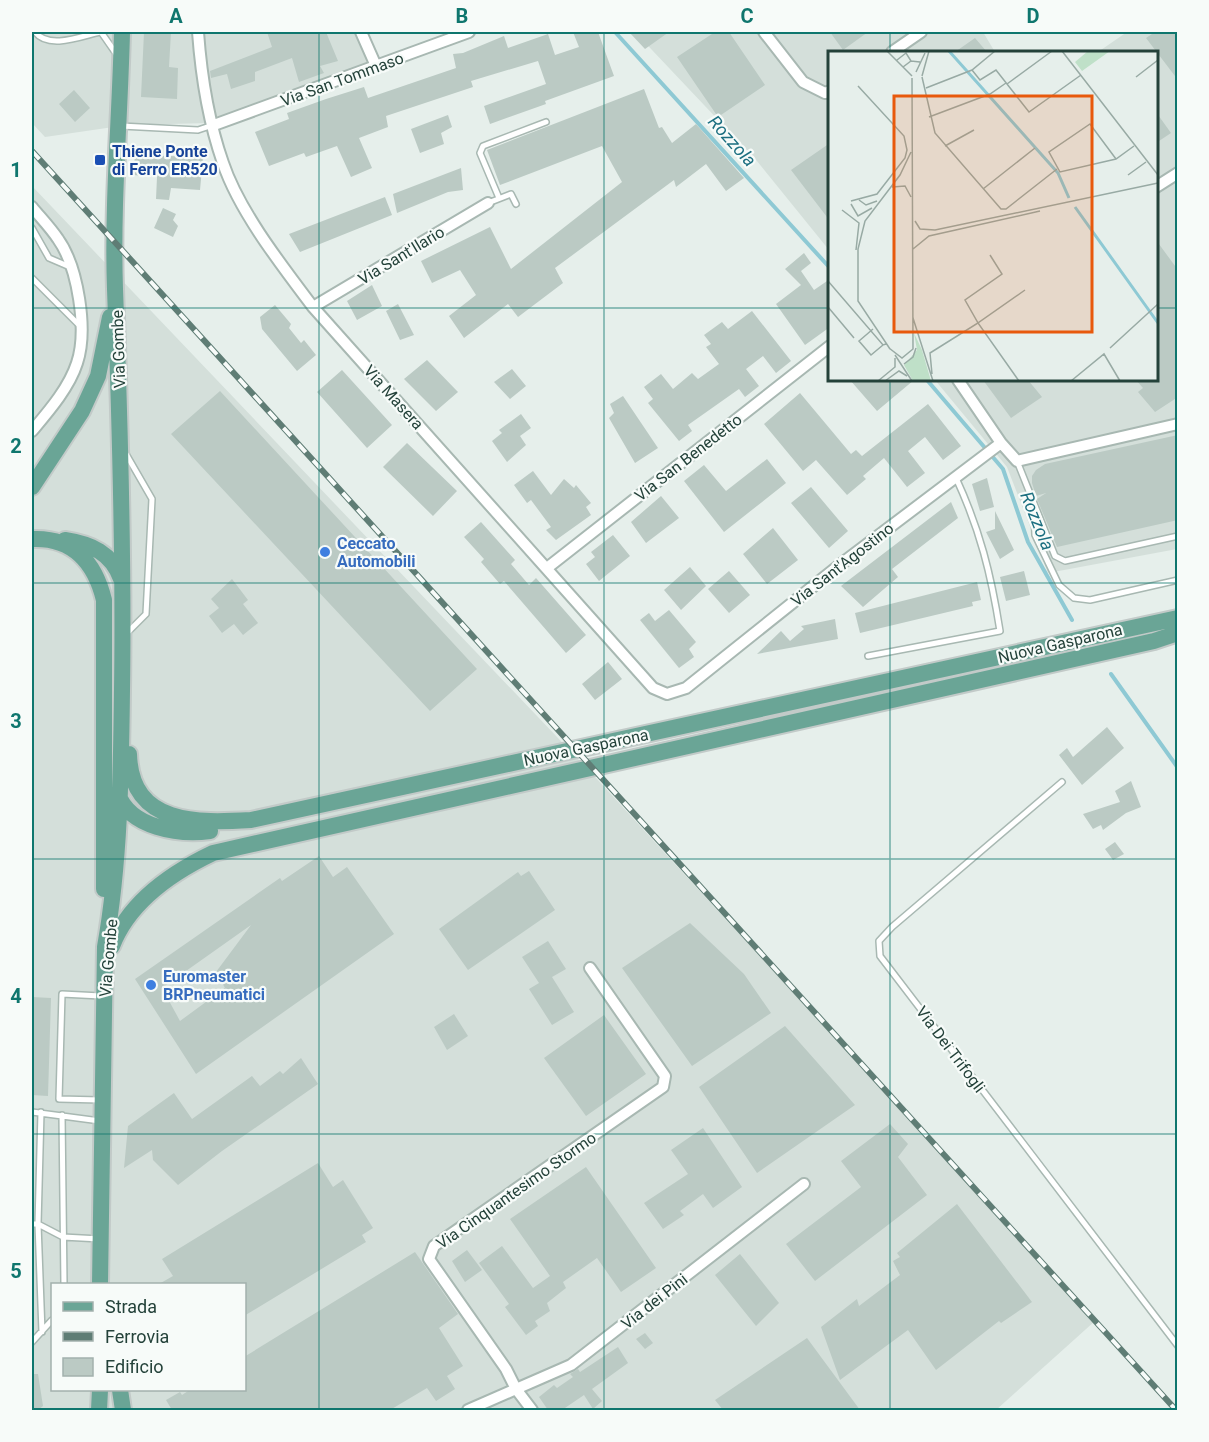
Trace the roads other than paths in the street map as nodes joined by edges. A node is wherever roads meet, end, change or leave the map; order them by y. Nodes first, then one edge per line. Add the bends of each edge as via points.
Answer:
1 (35, 32) edge
2 (93, 32) edge
3 (101, 32) edge
4 (122, 32) edge
5 (198, 32) edge
6 (361, 32) edge
7 (469, 32) edge
8 (764, 32) edge
9 (921, 32) edge
10 (893, 51) edge
11 (121, 62) junction
12 (376, 66) junction
13 (828, 92) edge
14 (546, 122) dead end
15 (214, 125) junction
16 (116, 126) junction
17 (1178, 173) edge
18 (1158, 186) edge
19 (493, 201) junction
20 (516, 204) dead end
21 (32, 207) edge
22 (32, 228) edge
23 (72, 267) junction
24 (32, 278) edge
25 (115, 290) junction
26 (313, 306) junction
27 (81, 327) junction
28 (828, 348) edge
29 (959, 381) edge
30 (1178, 424) edge
31 (32, 431) edge
32 (121, 446) junction
33 (996, 446) junction
34 (1017, 461) junction
35 (955, 477) junction
36 (32, 487) edge
37 (1034, 507) junction
38 (1178, 536) edge
39 (33, 539) edge
40 (546, 568) junction
41 (1178, 580) edge
42 (122, 583) junction
43 (1178, 618) edge
44 (1178, 633) edge
45 (123, 644) junction
46 (868, 656) dead end
47 (686, 688) joint
48 (105, 741) junction
49 (1062, 782) dead end
50 (121, 801) junction
51 (251, 820) junction
52 (105, 947) junction
53 (105, 965) junction
54 (590, 968) dead end
55 (104, 996) junction
56 (102, 1100) junction
57 (32, 1112) edge
58 (41, 1112) junction
59 (62, 1115) junction
60 (102, 1121) junction
61 (804, 1184) dead end
62 (35, 1224) edge
63 (63, 1237) junction
64 (100, 1239) junction
65 (64, 1283) edge
66 (100, 1283) edge
67 (51, 1321) edge
68 (42, 1332) junction
69 (32, 1342) edge
70 (1178, 1346) edge
71 (516, 1389) junction
72 (100, 1391) edge
73 (120, 1391) edge
74 (100, 1410) edge
75 (123, 1410) edge
76 (468, 1410) edge
77 (532, 1410) edge

1 - 2 lane via 44,40 54,41
2 - 3 lane
3 - 11 lane
4 - 11 main road, Via Gombe
5 - 15 street, Via Masera
6 - 12 street
7 - 12 street, Via San Tommaso
8 - 13 street via 803,82
9 - 10 street
11 - 16 main road, Via Gombe
12 - 15 street, Via San Tommaso
14 - 19 lane via 483,146 480,153
15 - 16 lane via 198,130
15 - 26 street, Via Masera via 223,163 237,193 280,265
16 - 25 main road, Via Gombe
17 - 18 street
19 - 20 lane via 511,194
19 - 26 street, Via Sant'Ilario
21 - 23 street via 59,240
22 - 23 lane via 49,258
23 - 27 street
24 - 27 lane
25 - 32 main road, Via Gombe
25 - 36 main road via 98,376 82,411
26 - 40 street, Via Masera
27 - 31 street via 78,362 70,379
28 - 40 street, Via San Benedetto
29 - 33 street
30 - 34 street
32 - 42 main road, Via Gombe
32 - 45 lane, Via Gombe via 153,499 146,614
33 - 34 street
33 - 35 street, Via Sant'Agostino
34 - 37 lane
35 - 46 lane via 975,520 992,581 1000,631
35 - 47 street, Via Sant'Agostino
37 - 38 lane via 1055,556 1065,561
37 - 41 lane via 1035,535 1059,585 1074,598 1090,600
39 - 42 main road via 55,538 97,548 114,565
39 - 48 main road via 82,555 99,579 106,618
40 - 47 street, Via Masera via 653,688 667,694
42 - 45 main road, Via Gombe
43 - 51 main road, Nuova Gasparona
44 - 53 main road, Nuova Gasparona via 213,853 187,865 134,909 122,924
45 - 50 main road, Via Gombe
45 - 51 main road, Nuova Gasparona via 129,761 138,790 160,811 180,819 206,823
48 - 50 main road
48 - 52 main road
49 - 70 lane, Via Dei Trifogli via 892,927 879,942 880,956
50 - 51 main road via 147,823 185,832 207,832
50 - 52 main road, Via Gombe via 113,902
52 - 53 main road, Via Gombe
53 - 55 main road, Via Gombe
54 - 71 street, Via Cinquantesimo Stormo via 664,1076 663,1087 434,1246 429,1259
55 - 56 main road, Via Gombe
55 - 56 lane via 62,994 59,1099
56 - 60 main road, Via Gombe
57 - 58 lane
58 - 59 lane
58 - 62 lane
59 - 60 lane
59 - 63 lane
60 - 64 main road, Via Gombe
61 - 71 street, Via dei Pini via 571,1365
62 - 63 lane
62 - 68 lane
63 - 64 lane
63 - 65 lane
64 - 66 main road, Via Gombe
67 - 68 lane
68 - 69 lane
71 - 76 street
71 - 77 street
72 - 74 main road
73 - 75 main road

